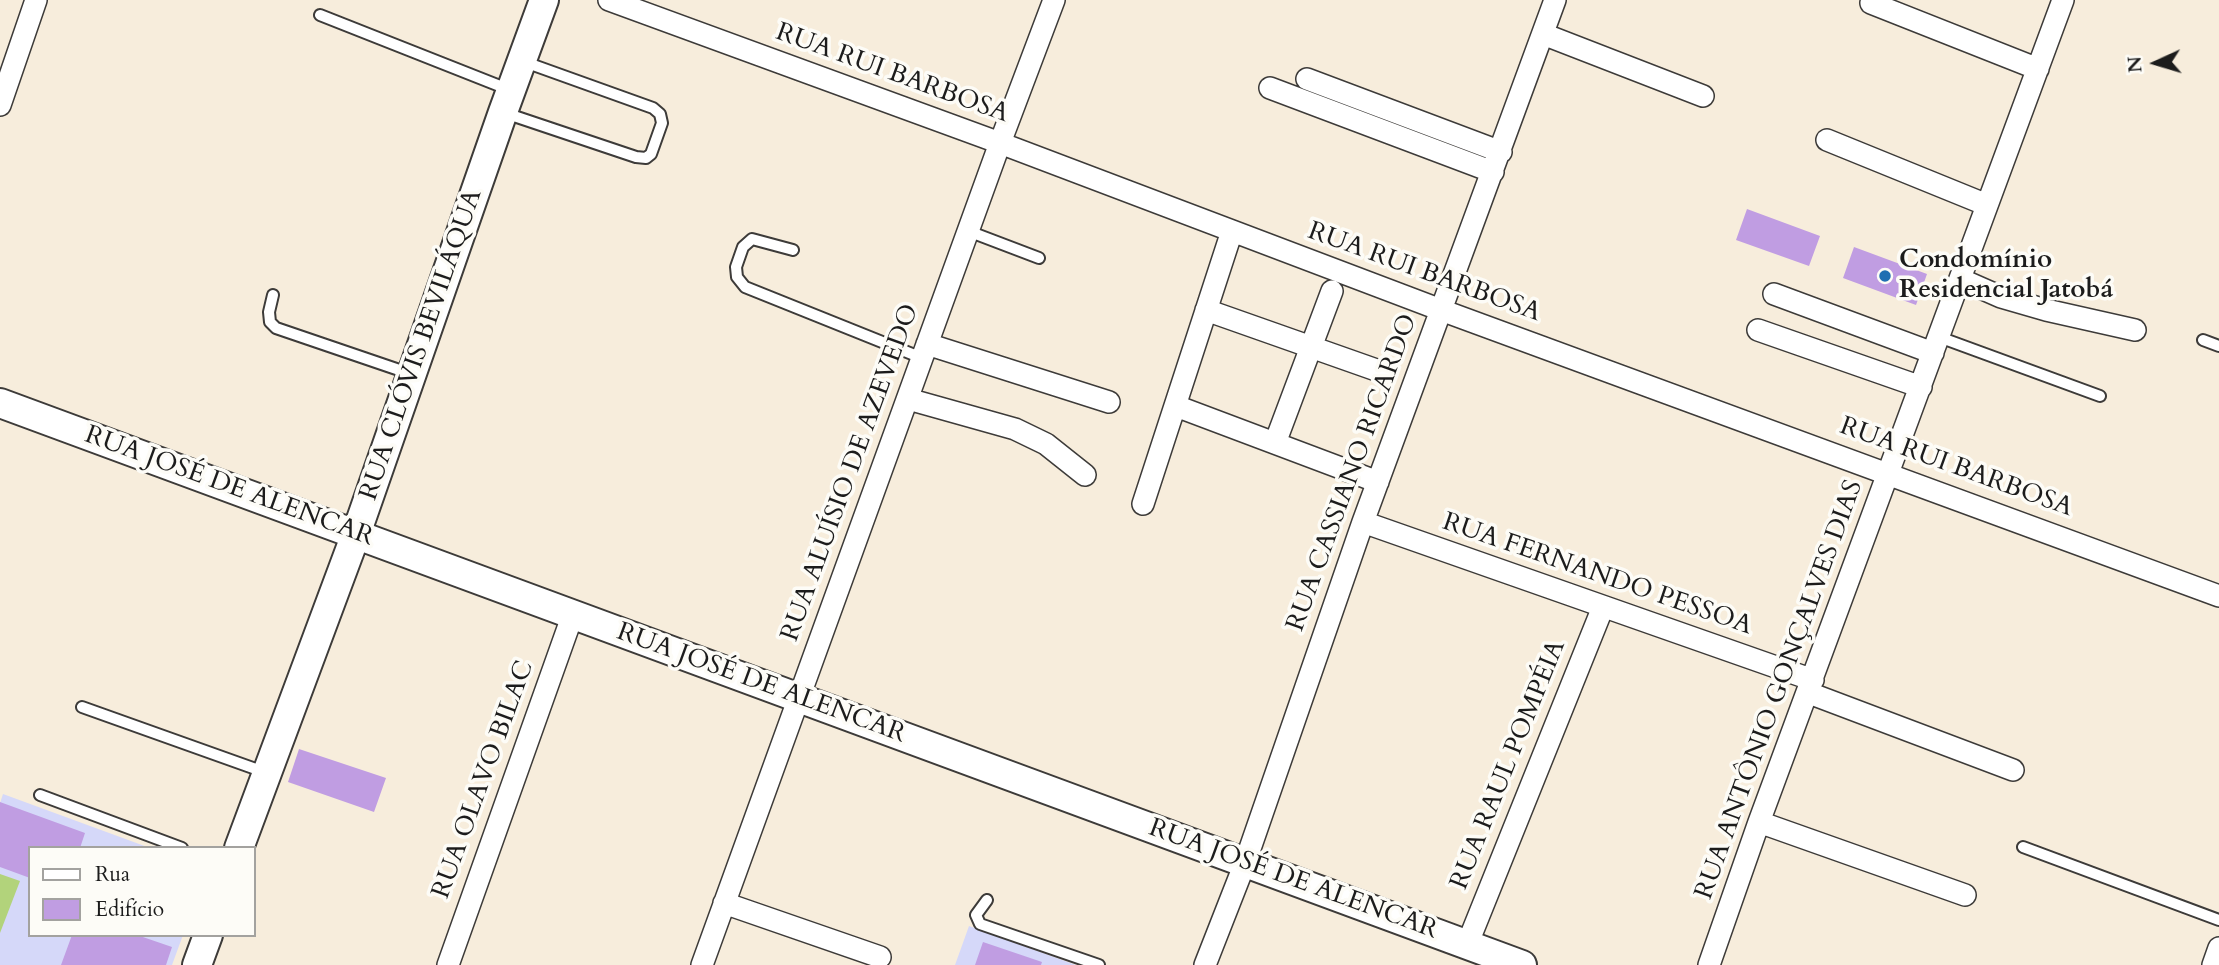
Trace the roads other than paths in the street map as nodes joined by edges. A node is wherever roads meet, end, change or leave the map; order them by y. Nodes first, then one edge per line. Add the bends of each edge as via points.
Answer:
1 (36, 0) edge
2 (544, 0) edge
3 (609, 0) edge
4 (1054, 0) edge
5 (1555, 0) edge
6 (2063, 0) edge
7 (1871, 3) dead end
8 (320, 15) dead end
9 (1543, 34) junction
10 (522, 60) junction
11 (2038, 68) junction
12 (1307, 79) dead end
13 (1270, 88) dead end
14 (1703, 96) dead end
15 (506, 101) junction
16 (0, 105) edge
17 (1827, 140) dead end
18 (1000, 142) junction
19 (1501, 152) junction
20 (1493, 172) junction
21 (1987, 205) junction
22 (968, 231) junction
23 (1232, 231) junction
24 (793, 250) dead end
25 (1039, 258) dead end
26 (1960, 279) junction
27 (1332, 290) dead end
28 (1774, 293) dead end
29 (273, 295) dead end
30 (1206, 310) junction
31 (1441, 310) junction
32 (1758, 330) dead end
33 (2135, 330) dead end
34 (2203, 340) dead end
35 (1936, 345) junction
36 (2219, 346) edge
37 (1311, 347) junction
38 (925, 351) junction
39 (1382, 372) dead end
40 (411, 374) junction
41 (1921, 387) junction
42 (2100, 396) dead end
43 (908, 399) junction
44 (1109, 402) dead end
45 (0, 403) edge
46 (1176, 406) junction
47 (1275, 443) junction
48 (1889, 473) junction
49 (1085, 475) dead end
50 (1378, 482) junction
51 (1143, 504) dead end
52 (1363, 522) junction
53 (356, 534) junction
54 (2219, 597) edge
55 (1603, 607) junction
56 (573, 614) junction
57 (1811, 686) junction
58 (799, 698) junction
59 (82, 707) dead end
60 (2013, 770) dead end
61 (267, 773) junction
62 (40, 795) dead end
63 (1759, 822) junction
64 (177, 846) edge
65 (240, 846) edge
66 (2023, 846) dead end
67 (1245, 863) junction
68 (1965, 895) dead end
69 (987, 900) dead end
70 (724, 903) junction
71 (2219, 920) edge
72 (207, 937) edge
73 (1467, 944) junction
74 (2219, 948) edge
75 (880, 957) dead end
76 (197, 965) edge
77 (448, 965) edge
78 (702, 965) edge
79 (1099, 965) edge
80 (1205, 965) edge
81 (1522, 965) edge
82 (1709, 965) edge
83 (2213, 965) edge

1 - 16 street
2 - 10 street, RUA CLÓVIS BEVILÁQUA
3 - 18 street, RUA RUI BARBOSA
4 - 18 street, RUA ALUÍSIO DE AZEVEDO
5 - 9 street, RUA CASSIANO RICARDO
6 - 11 street, RUA ANTÔNIO GONÇALVES DIAS
7 - 11 street
8 - 15 lane
9 - 14 street
9 - 19 street, RUA CASSIANO RICARDO
10 - 15 street, RUA CLÓVIS BEVILÁQUA
10 - 15 lane via 653,108 662,123 651,154 636,157
11 - 21 street, RUA ANTÔNIO GONÇALVES DIAS
12 - 19 street
13 - 20 street
15 - 40 street, RUA CLÓVIS BEVILÁQUA
17 - 21 street
18 - 22 street, RUA ALUÍSIO DE AZEVEDO
18 - 23 street, RUA RUI BARBOSA
19 - 20 street, RUA CASSIANO RICARDO
20 - 31 street, RUA CASSIANO RICARDO
21 - 26 street, RUA ANTÔNIO GONÇALVES DIAS
22 - 25 lane
22 - 38 street, RUA ALUÍSIO DE AZEVEDO
23 - 30 street
23 - 31 street, RUA RUI BARBOSA
24 - 38 lane via 752,239 743,247 737,277 745,287
26 - 33 street via 2001,297
26 - 35 street, RUA ANTÔNIO GONÇALVES DIAS
27 - 37 street
28 - 35 street
29 - 40 lane via 269,312 276,328
30 - 37 street
30 - 46 street
31 - 48 street, RUA RUI BARBOSA
31 - 50 street, RUA CASSIANO RICARDO
32 - 41 street
34 - 36 lane
35 - 41 street, RUA ANTÔNIO GONÇALVES DIAS
35 - 42 lane
37 - 39 street
37 - 47 street
38 - 43 street, RUA ALUÍSIO DE AZEVEDO
38 - 44 street
40 - 53 street, RUA CLÓVIS BEVILÁQUA
41 - 48 street, RUA ANTÔNIO GONÇALVES DIAS
43 - 49 street via 1015,429 1046,444
43 - 58 street, RUA ALUÍSIO DE AZEVEDO
45 - 53 street, RUA JOSÉ DE ALENCAR
46 - 47 street
46 - 51 street
47 - 50 street
48 - 54 street, RUA RUI BARBOSA
48 - 57 street, RUA ANTÔNIO GONÇALVES DIAS
50 - 52 street, RUA CASSIANO RICARDO
52 - 55 street, RUA FERNANDO PESSOA
52 - 67 street, RUA CASSIANO RICARDO
53 - 56 street, RUA JOSÉ DE ALENCAR
53 - 61 street, RUA CLÓVIS BEVILÁQUA
55 - 57 street, RUA FERNANDO PESSOA
55 - 73 street, RUA RAUL POMPÉIA
56 - 58 street, RUA JOSÉ DE ALENCAR
56 - 77 street, RUA OLAVO BILAC
57 - 60 street, RUA FERNANDO PESSOA
57 - 63 street, RUA ANTÔNIO GONÇALVES DIAS
58 - 67 street, RUA JOSÉ DE ALENCAR
58 - 70 street, RUA ALUÍSIO DE AZEVEDO
59 - 61 lane
61 - 65 street, RUA CLÓVIS BEVILÁQUA
62 - 64 lane
63 - 68 street
63 - 82 street, RUA ANTÔNIO GONÇALVES DIAS
66 - 71 lane
67 - 73 street, RUA JOSÉ DE ALENCAR
67 - 80 street, RUA CASSIANO RICARDO
69 - 79 lane via 976,915 980,924
70 - 75 street
70 - 78 street, RUA ALUÍSIO DE AZEVEDO
72 - 76 street
73 - 81 street, RUA JOSÉ DE ALENCAR
74 - 83 street

